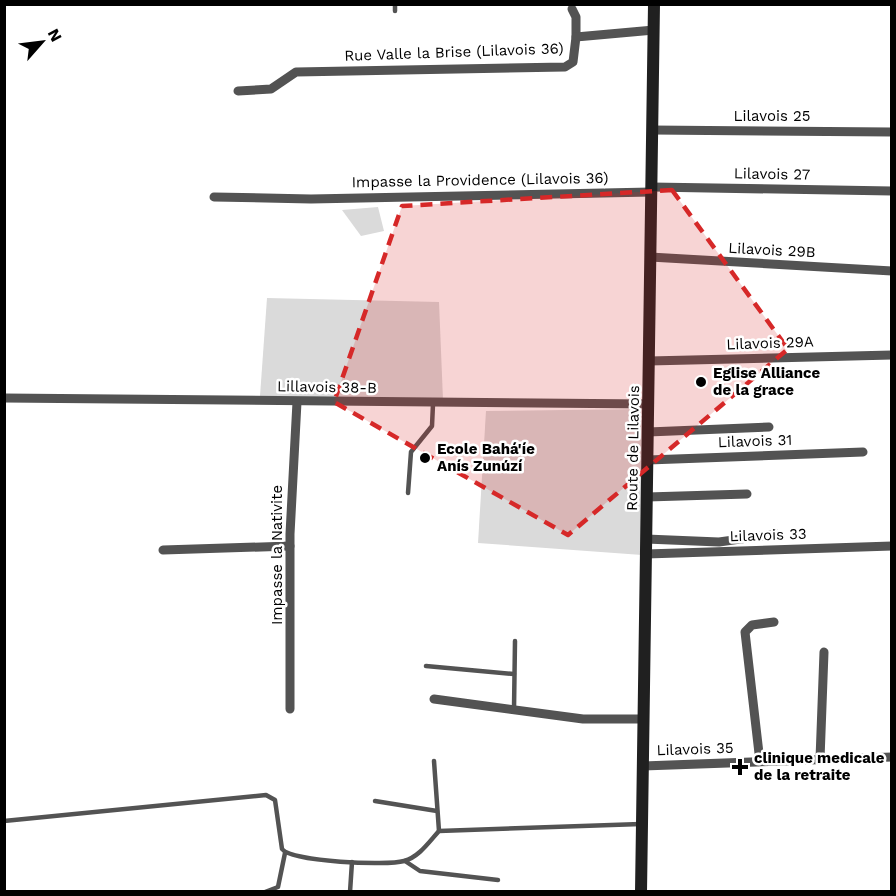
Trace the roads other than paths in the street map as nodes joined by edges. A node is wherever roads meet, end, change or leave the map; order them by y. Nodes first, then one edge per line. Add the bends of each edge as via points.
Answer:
1 (394, 4) edge
2 (654, 4) edge
3 (572, 9) dead end
4 (394, 11) dead end
5 (654, 30) junction
6 (576, 37) junction
7 (238, 91) dead end
8 (652, 130) junction
9 (891, 132) edge
10 (651, 189) junction
11 (891, 191) edge
12 (214, 197) dead end
13 (650, 257) junction
14 (891, 271) edge
15 (891, 355) edge
16 (649, 361) junction
17 (4, 398) edge
18 (297, 402) junction
19 (433, 404) junction
20 (648, 404) junction
21 (769, 427) dead end
22 (648, 432) junction
23 (863, 452) dead end
24 (648, 460) junction
25 (408, 493) dead end
26 (747, 494) dead end
27 (647, 497) junction
28 (776, 534) dead end
29 (646, 539) junction
30 (290, 546) junction
31 (891, 546) edge
32 (163, 550) dead end
33 (646, 554) junction
34 (774, 622) dead end
35 (515, 640) dead end
36 (824, 652) dead end
37 (426, 666) dead end
38 (514, 674) junction
39 (434, 699) dead end
40 (290, 709) dead end
41 (514, 712) junction
42 (643, 719) junction
43 (891, 757) edge
44 (820, 759) junction
45 (434, 761) dead end
46 (760, 762) junction
47 (643, 766) junction
48 (375, 801) dead end
49 (437, 811) junction
50 (4, 822) edge
51 (641, 824) junction
52 (439, 831) junction
53 (285, 853) junction
54 (405, 861) junction
55 (352, 862) junction
56 (498, 880) dead end
57 (265, 891) edge
58 (350, 891) edge
59 (641, 891) edge

1 - 4 lane
2 - 5 main road, Route de Lilavois
3 - 6 street
5 - 6 street, Rue Valle la Brise (Lilavois 36)
5 - 8 main road, Route de Lilavois
6 - 7 street, Rue Valle la Brise (Lilavois 36) via 573,62 566,67 296,72 271,89
8 - 9 street, Lilavois 25
8 - 10 main road, Route de Lilavois
10 - 11 street, Lilavois 27
10 - 12 street, Impasse la Providence (Lilavois 36) via 311,199
10 - 13 main road, Route de Lilavois
13 - 14 street, Lilavois 29B
13 - 16 main road, Route de Lilavois
15 - 16 street, Lilavois 29A
16 - 20 main road, Route de Lilavois
17 - 18 street, Lillavois 38-B
18 - 19 street, Lillavois 38-B
18 - 30 street, Impasse la Nativite
19 - 20 street, Lillavois 38-B
19 - 25 lane via 432,426 411,452
20 - 22 main road, Route de Lilavois
21 - 22 street
22 - 24 main road, Route de Lilavois
23 - 24 street, Lilavois 31
24 - 27 main road, Route de Lilavois
26 - 27 street
27 - 29 main road, Route de Lilavois
28 - 29 street via 719,542
29 - 33 main road, Route de Lilavois
30 - 32 street
30 - 40 street, Impasse la Nativite
31 - 33 street, Lilavois 33
33 - 42 main road, Route de Lilavois
34 - 46 street via 752,625 745,632
35 - 38 lane
36 - 44 street
37 - 38 lane
38 - 41 lane
39 - 41 street
41 - 42 street via 583,719
42 - 47 main road, Route de Lilavois
43 - 44 street, Lilavois 35
44 - 46 street, Lilavois 35
45 - 49 lane
46 - 47 street, Lilavois 35
47 - 51 main road, Route de Lilavois
48 - 49 lane
49 - 52 lane
50 - 53 lane via 266,795 275,800
51 - 52 lane
51 - 59 main road, Route de Lilavois
52 - 54 lane
53 - 55 lane
53 - 57 lane via 278,887
54 - 55 lane
54 - 56 lane via 420,871
55 - 58 lane

